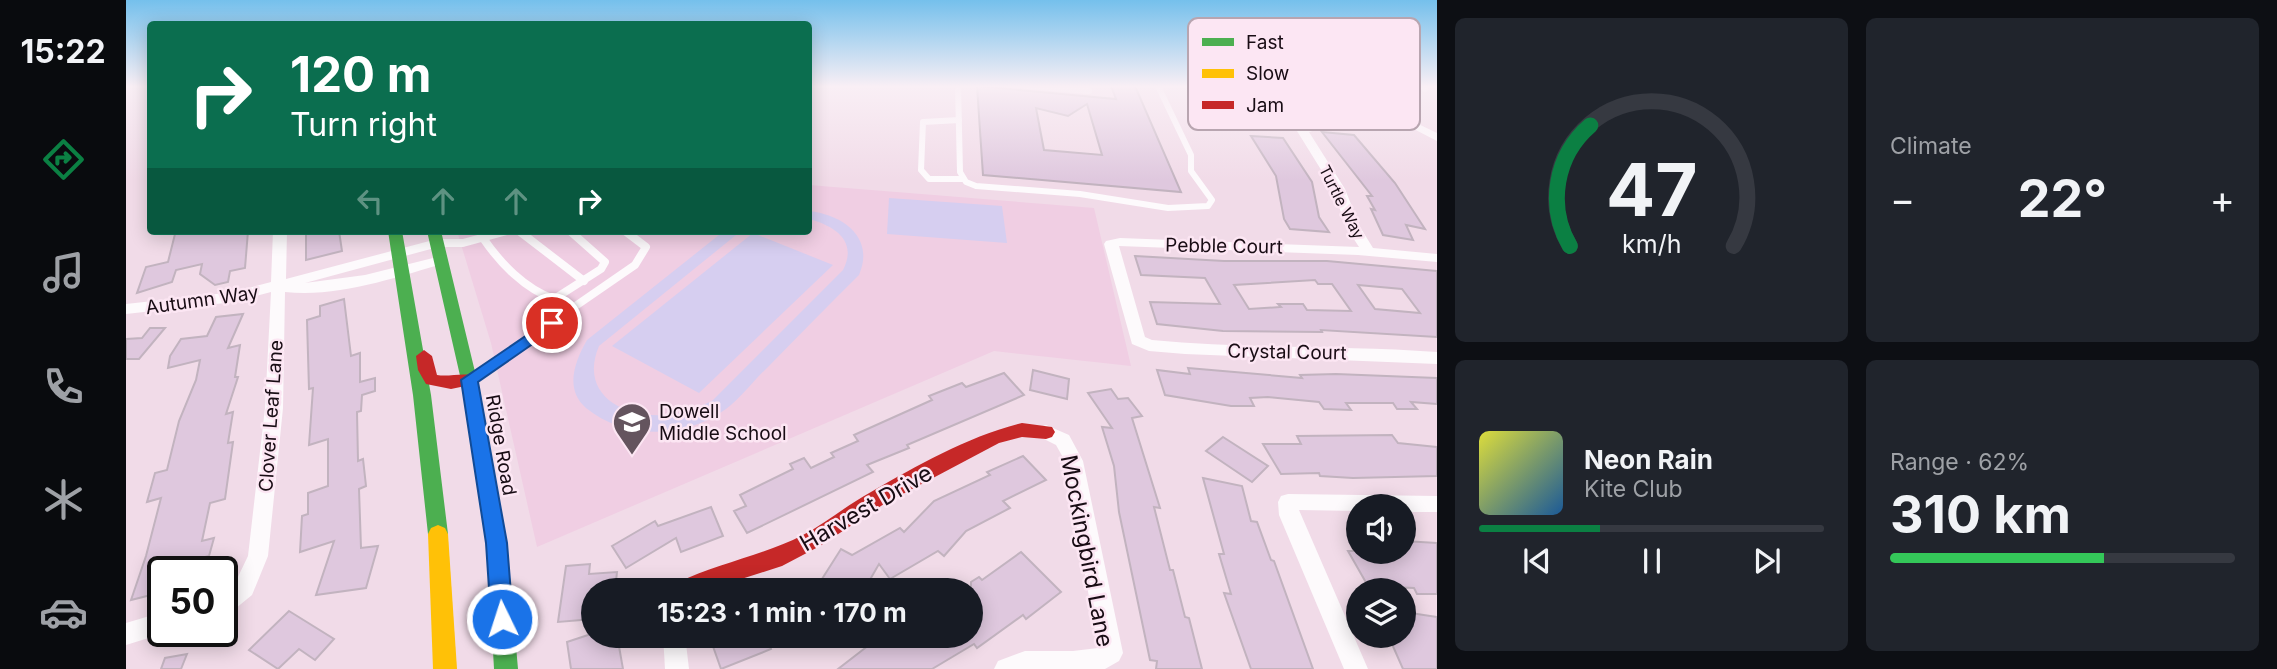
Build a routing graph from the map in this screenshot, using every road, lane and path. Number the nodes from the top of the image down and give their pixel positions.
1 (1173, 117) edge
2 (959, 120) joint
3 (1420, 128) edge
4 (1306, 130) edge
5 (1437, 138) edge
6 (962, 179) junction
7 (280, 235) edge
8 (396, 235) edge
9 (491, 235) edge
10 (524, 235) edge
11 (575, 235) edge
12 (630, 235) edge
13 (436, 237) edge
14 (483, 237) junction
15 (1367, 249) junction
16 (399, 252) junction
17 (1437, 258) edge
18 (441, 260) junction
19 (401, 271) junction
20 (584, 281) junction
21 (279, 288) junction
22 (126, 309) edge
23 (410, 325) junction
24 (1138, 340) joint
25 (1437, 358) edge
26 (469, 380) junction
27 (1046, 432) joint
28 (1437, 504) edge
29 (712, 578) edge
30 (238, 592) edge
31 (147, 628) edge
32 (126, 634) edge
33 (675, 648) edge
34 (445, 669) edge
35 (506, 669) edge
36 (677, 669) edge
37 (1006, 669) edge
38 (1356, 669) edge

1 - 6 lane
2 - 6 lane
2 - 6 lane
3 - 5 street, Turtle Way
4 - 15 street, Turtle Way
7 - 21 street, Clover Leaf Lane
8 - 16 main road
9 - 14 lane
10 - 20 lane
11 - 20 lane
12 - 26 lane
13 - 14 lane
13 - 16 street, Autumn Way
13 - 18 main road, Ridge Road
14 - 20 lane
15 - 17 street, Pebble Court
15 - 24 street, Pebble Court
16 - 19 main road
16 - 21 street, Autumn Way
18 - 19 street, Autumn Way
18 - 26 main road, Ridge Road
19 - 21 street, Autumn Way
19 - 23 main road
21 - 22 street, Autumn Way
21 - 30 street, Clover Leaf Lane
23 - 26 main road
23 - 34 main road
24 - 25 street, Crystal Court
26 - 35 main road, Ridge Road
27 - 29 main road, Harvest Drive
27 - 37 street, Mockingbird Lane
28 - 38 street
31 - 32 street
33 - 36 street

